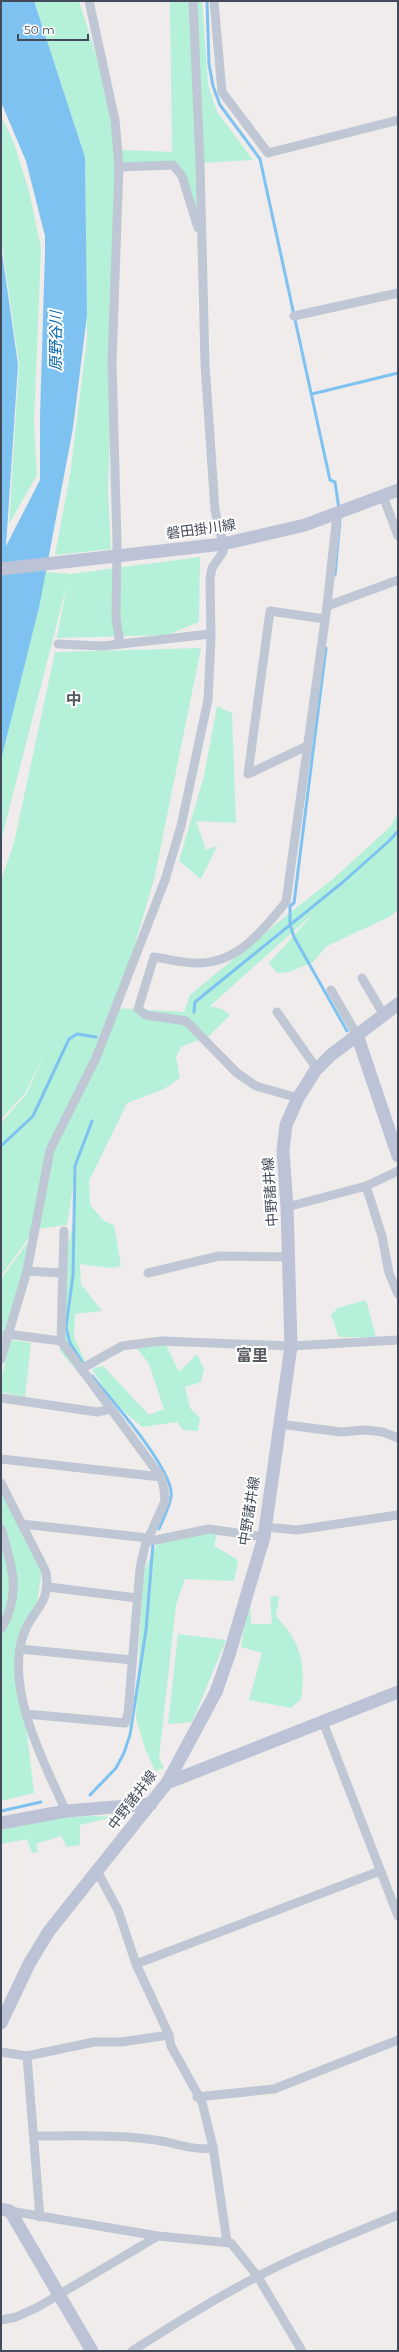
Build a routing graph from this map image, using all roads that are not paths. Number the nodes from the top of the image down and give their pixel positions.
1 (89, 1) edge
2 (192, 1) edge
3 (214, 1) edge
4 (398, 120) edge
5 (119, 167) junction
6 (200, 234) junction
7 (398, 293) edge
8 (294, 316) dead end
9 (398, 490) edge
10 (383, 496) junction
11 (337, 514) junction
12 (398, 536) edge
13 (217, 544) junction
14 (1, 569) edge
15 (398, 580) edge
16 (327, 606) junction
17 (325, 619) junction
18 (210, 634) junction
19 (58, 644) dead end
20 (120, 644) junction
21 (307, 746) junction
22 (362, 978) dead end
23 (331, 990) dead end
24 (398, 1004) edge
25 (277, 1012) dead end
26 (384, 1015) junction
27 (357, 1035) junction
28 (317, 1069) junction
29 (298, 1098) junction
30 (398, 1156) edge
31 (398, 1171) edge
32 (366, 1186) junction
33 (288, 1207) junction
34 (64, 1231) dead end
35 (289, 1257) junction
36 (27, 1271) junction
37 (62, 1273) junction
38 (148, 1273) dead end
39 (398, 1294) edge
40 (7, 1334) junction
41 (398, 1340) edge
42 (61, 1341) junction
43 (290, 1346) junction
44 (1, 1359) edge
45 (84, 1367) junction
46 (1, 1398) edge
47 (111, 1409) junction
48 (279, 1424) junction
49 (398, 1438) edge
50 (1, 1459) edge
51 (161, 1477) junction
52 (1, 1483) edge
53 (398, 1515) edge
54 (22, 1524) junction
55 (1, 1529) edge
56 (264, 1532) junction
57 (1, 1540) edge
58 (147, 1540) junction
59 (8, 1552) junction
60 (48, 1587) junction
61 (137, 1598) junction
62 (1, 1629) edge
63 (20, 1649) junction
64 (132, 1660) junction
65 (398, 1692) edge
66 (26, 1714) junction
67 (323, 1722) junction
68 (167, 1783) junction
69 (151, 1804) junction
70 (66, 1811) junction
71 (1, 1823) edge
72 (97, 1871) junction
73 (380, 1871) junction
74 (398, 1916) edge
75 (136, 1964) junction
76 (1, 2023) edge
77 (169, 2035) junction
78 (398, 2040) edge
79 (1, 2052) edge
80 (27, 2056) junction
81 (197, 2097) junction
82 (35, 2136) junction
83 (213, 2147) junction
84 (6, 2210) edge
85 (398, 2215) edge
86 (40, 2217) junction
87 (158, 2236) junction
88 (227, 2242) junction
89 (258, 2277) junction
90 (60, 2294) junction
91 (1, 2320) edge
92 (92, 2351) edge
93 (132, 2351) edge
94 (302, 2351) edge

1 - 5 street
2 - 6 street
3 - 4 street
5 - 6 street
5 - 20 street
6 - 13 street
7 - 8 street
9 - 10 main road, 磐田掛川線
10 - 11 main road, 磐田掛川線
10 - 12 street
11 - 13 main road, 磐田掛川線
11 - 16 street
13 - 14 main road, 磐田掛川線
13 - 18 street
15 - 16 street
16 - 17 street
17 - 21 street
17 - 21 street
18 - 20 street
18 - 36 street
19 - 20 street
21 - 29 street
22 - 26 street
23 - 27 street
24 - 26 main road, 中野諸井線
25 - 28 street
26 - 27 main road, 中野諸井線
27 - 28 main road, 中野諸井線
27 - 30 main road
28 - 29 main road, 中野諸井線
29 - 33 main road, 中野諸井線
31 - 32 street
32 - 33 street
32 - 39 street
33 - 35 main road, 中野諸井線
34 - 37 street
35 - 38 street
35 - 43 main road, 中野諸井線
36 - 37 street
36 - 40 street
37 - 42 street
40 - 42 street
40 - 44 street
41 - 43 street
42 - 45 street
43 - 45 street
43 - 48 main road, 中野諸井線
45 - 47 street
46 - 47 street
47 - 51 street
48 - 49 street
48 - 56 main road, 中野諸井線
50 - 51 street
51 - 58 street
52 - 54 street
53 - 56 street
54 - 58 street
54 - 60 street
55 - 59 street
56 - 58 street
56 - 68 main road, 中野諸井線
57 - 59 street
58 - 61 street
59 - 62 street
60 - 61 street
60 - 63 street
61 - 64 street
63 - 64 street
63 - 66 street
64 - 66 street
65 - 67 main road
66 - 70 street
67 - 68 main road
67 - 73 street
68 - 69 main road, 中野諸井線
69 - 70 main road
69 - 72 main road, 中野諸井線
70 - 71 main road
72 - 75 street
72 - 76 main road, 中野諸井線
73 - 74 street
73 - 75 street
75 - 77 street
77 - 80 street
77 - 81 street
78 - 81 street
79 - 80 street
80 - 82 street
81 - 83 street
82 - 83 street
82 - 86 street
83 - 88 street
84 - 86 street
84 - 90 main road
85 - 89 street
86 - 87 street
87 - 88 street
87 - 90 street
88 - 89 street
89 - 93 street
89 - 94 street
90 - 91 street
90 - 92 main road

